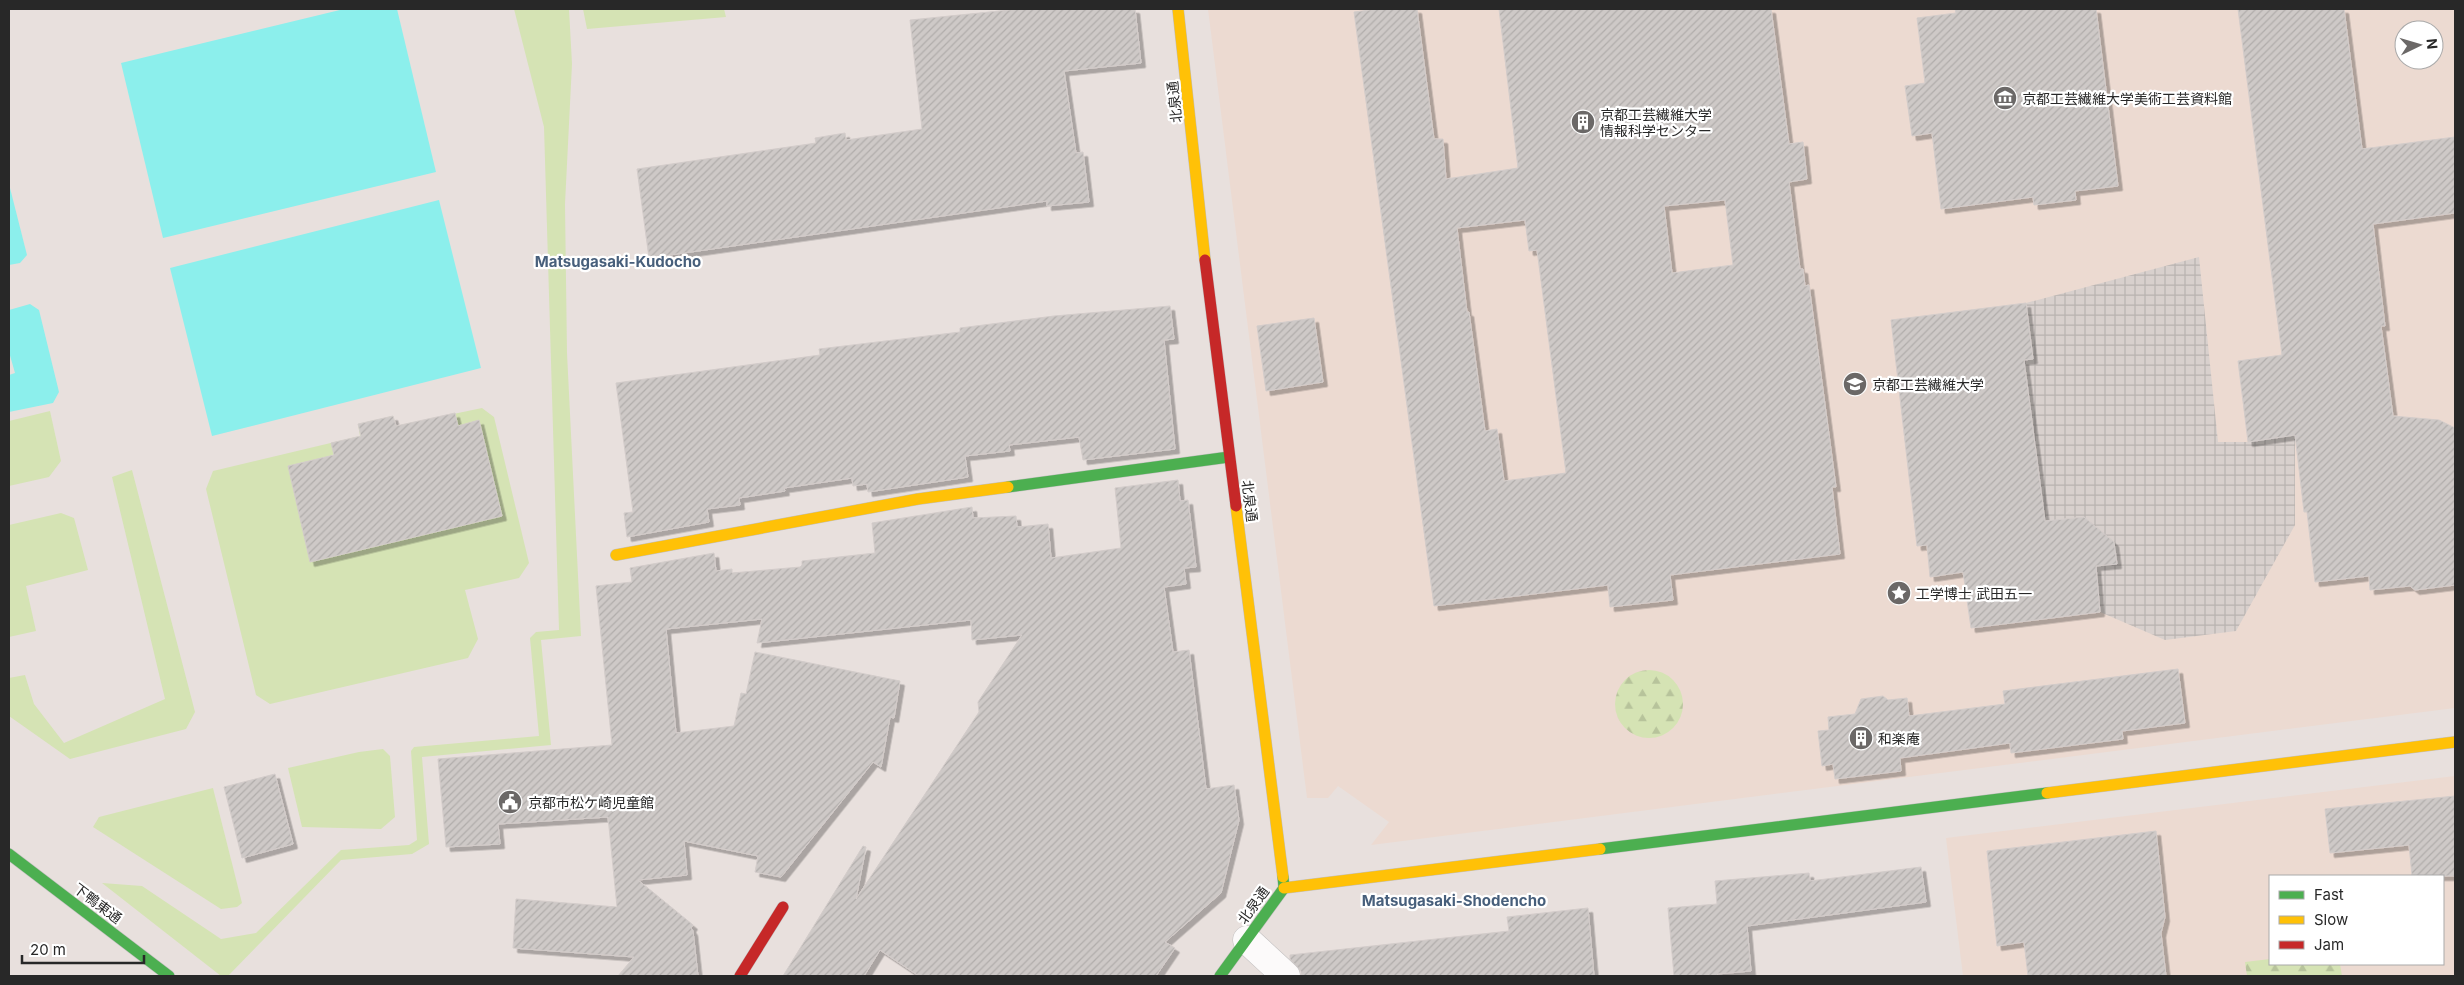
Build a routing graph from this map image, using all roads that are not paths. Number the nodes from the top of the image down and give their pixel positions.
1 (1178, 9) edge
2 (1229, 457) junction
3 (616, 555) dead end
4 (2455, 742) edge
5 (9, 854) edge
6 (1284, 888) junction
7 (783, 907) dead end
8 (1247, 940) junction
9 (169, 976) edge
10 (740, 976) edge
11 (1220, 976) edge
12 (1286, 976) edge

1 - 2 street, 北泉通
2 - 3 street
2 - 6 street, 北泉通
4 - 6 street
5 - 9 street, 下鴨東通
6 - 8 street, 北泉通
7 - 10 street
8 - 11 street, 北泉通
8 - 12 street

